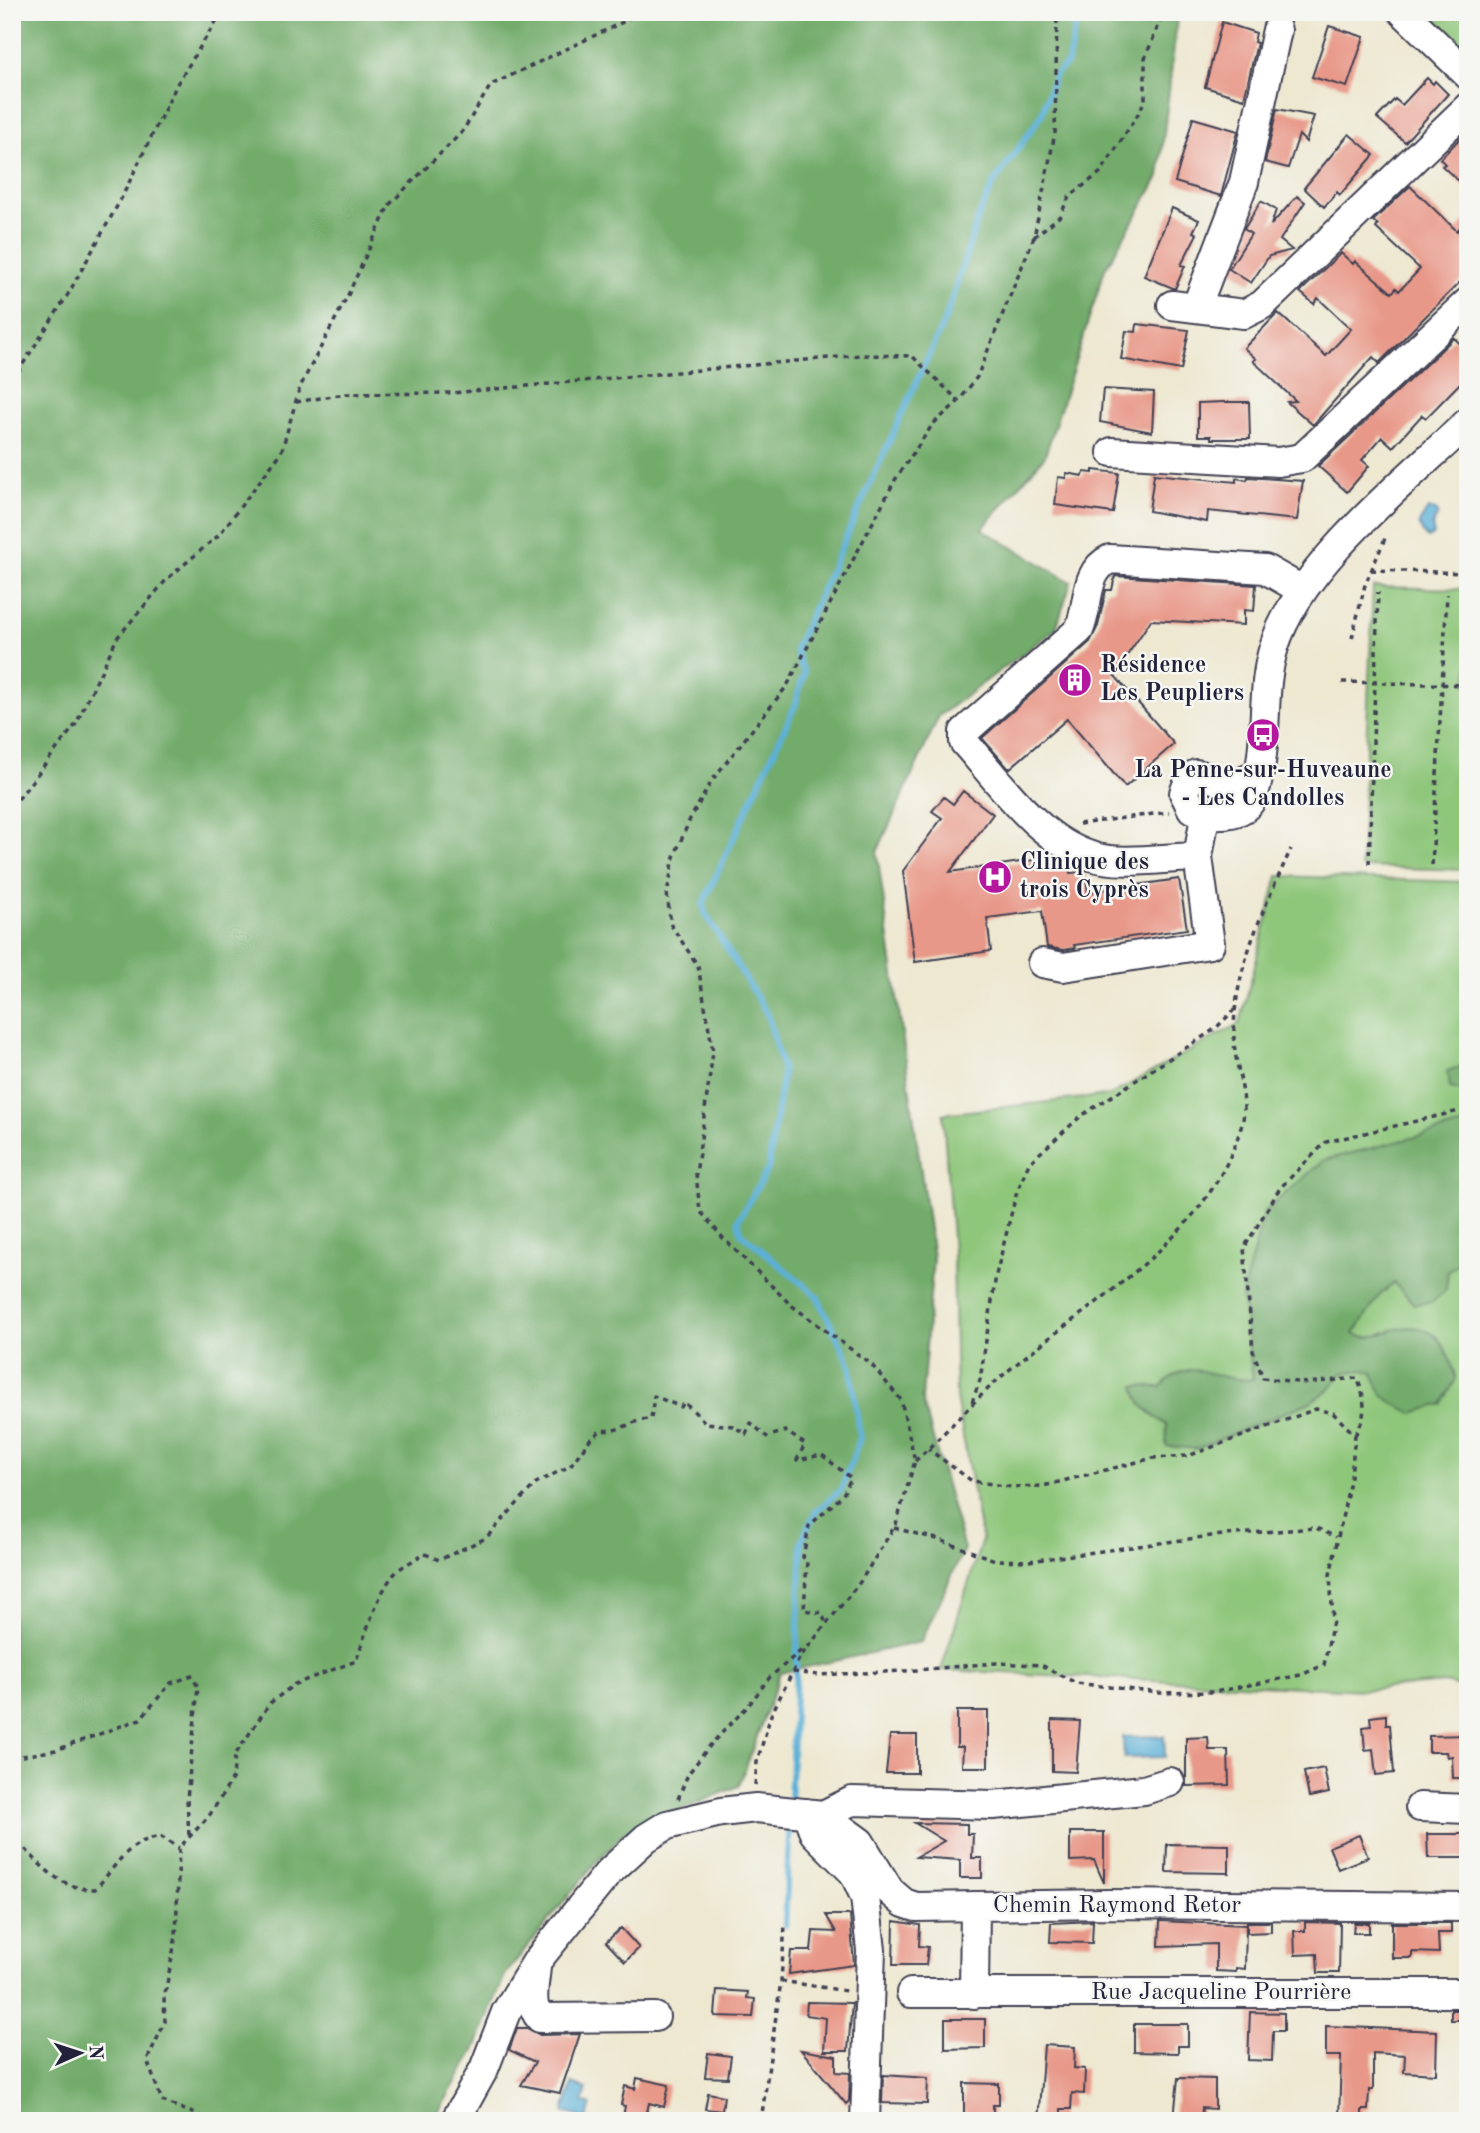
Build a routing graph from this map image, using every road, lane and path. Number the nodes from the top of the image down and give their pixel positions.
1 (222, 12) edge
2 (637, 12) edge
3 (1057, 12) edge
4 (1164, 12) edge
5 (1403, 12) edge
6 (1455, 12) edge
7 (1450, 18) dead end
8 (1277, 30) dead end
9 (1468, 75) edge
10 (1468, 107) edge
11 (1034, 237) junction
12 (1468, 302) edge
13 (12, 381) edge
14 (959, 401) junction
15 (296, 402) junction
16 (1468, 422) edge
17 (1112, 452) dead end
18 (1386, 537) dead end
19 (1371, 570) junction
20 (1468, 573) edge
21 (1302, 590) junction
22 (1378, 592) dead end
23 (1447, 594) dead end
24 (1352, 638) dead end
25 (1342, 682) dead end
26 (1375, 682) junction
27 (1442, 684) junction
28 (1468, 685) edge
29 (1259, 775) junction
30 (12, 807) edge
31 (1198, 812) junction
32 (1061, 840) junction
33 (1291, 849) dead end
34 (1198, 857) junction
35 (1369, 864) dead end
36 (1432, 865) dead end
37 (1042, 963) dead end
38 (1238, 1005) junction
39 (1468, 1109) edge
40 (972, 1402) junction
41 (1355, 1435) junction
42 (928, 1449) junction
43 (915, 1461) junction
44 (894, 1528) junction
45 (1336, 1537) junction
46 (826, 1624) junction
47 (811, 1642) junction
48 (793, 1672) junction
49 (12, 1758) edge
50 (1170, 1782) dead end
51 (1420, 1807) dead end
52 (756, 1808) junction
53 (1468, 1809) edge
54 (815, 1814) junction
55 (667, 1825) junction
56 (12, 1834) edge
57 (189, 1838) junction
58 (179, 1848) junction
59 (975, 1906) junction
60 (1468, 1907) edge
61 (785, 1925) dead end
62 (537, 1961) junction
63 (781, 1980) junction
64 (911, 1993) dead end
65 (1468, 1993) edge
66 (974, 1994) junction
67 (869, 1996) junction
68 (655, 2017) dead end
69 (213, 2121) edge
70 (455, 2121) edge
71 (761, 2121) edge
72 (865, 2121) edge

1 - 13 path
2 - 15 path
3 - 11 path
4 - 11 path
5 - 9 street
6 - 7 path
8 - 10 street
11 - 14 path
12 - 17 street
14 - 15 path
14 - 43 path
15 - 30 path
16 - 21 street
18 - 19 path
19 - 20 path
19 - 24 path
21 - 29 street
21 - 32 street
22 - 26 path
23 - 27 path
25 - 26 path
26 - 27 path
26 - 35 path
27 - 28 path
27 - 36 path
29 - 31 street
29 - 31 street
31 - 32 path
31 - 34 street
32 - 34 street
33 - 38 path
34 - 37 street
38 - 40 path
38 - 40 path
39 - 41 path
40 - 42 path
41 - 42 path
41 - 45 path
42 - 43 path
43 - 44 path
44 - 45 path
44 - 46 path
45 - 48 path
46 - 47 path
46 - 57 path
47 - 48 path
47 - 55 path
48 - 52 path
49 - 57 path
50 - 54 street
51 - 53 street
52 - 54 street
52 - 55 street
54 - 59 street, Chemin Raymond Retor
54 - 67 street
55 - 62 street
56 - 58 path
57 - 58 path
58 - 69 path
59 - 60 street, Chemin Raymond Retor
59 - 66 street
61 - 63 path
62 - 68 street
62 - 70 street
63 - 67 path
63 - 71 path
64 - 66 street, Rue Jacqueline Pourrière
65 - 66 street, Rue Jacqueline Pourrière
67 - 72 street

